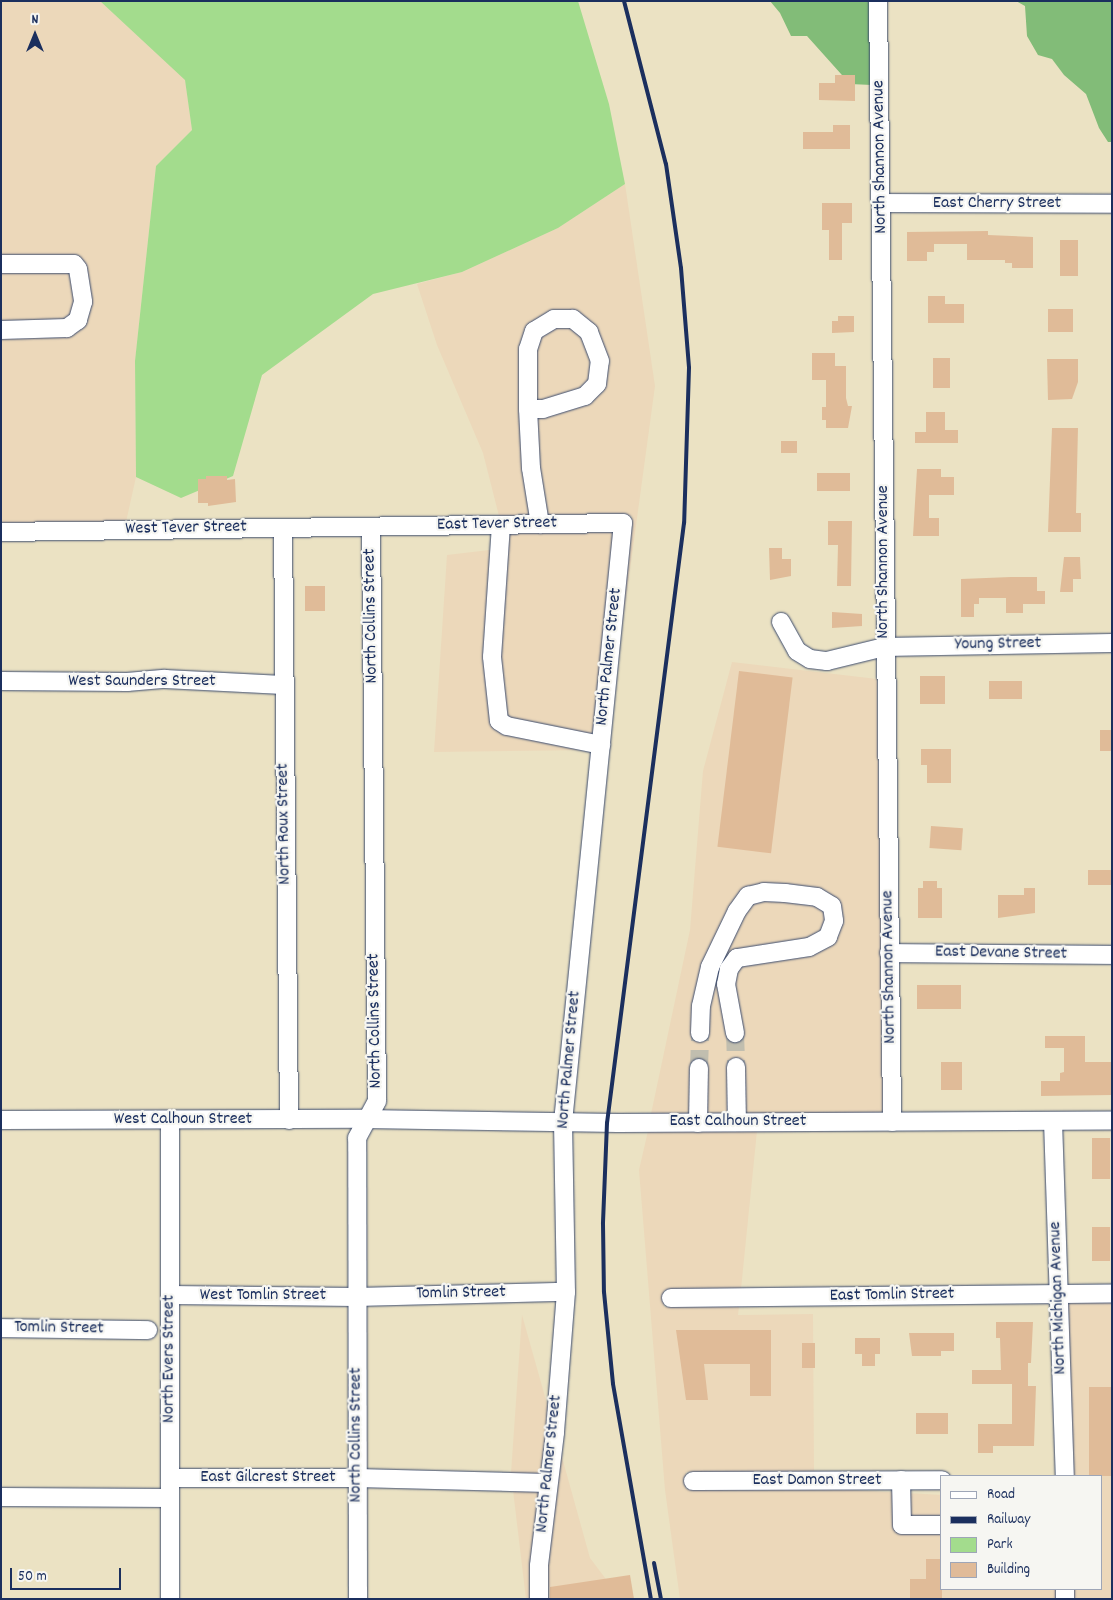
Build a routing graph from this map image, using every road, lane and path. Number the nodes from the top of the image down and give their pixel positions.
1 (878, 1) edge
2 (882, 203) junction
3 (1112, 204) edge
4 (1, 264) edge
5 (1, 330) edge
6 (528, 408) junction
7 (623, 523) joint
8 (540, 524) junction
9 (501, 525) junction
10 (371, 527) junction
11 (283, 528) junction
12 (1, 532) edge
13 (781, 622) dead end
14 (1112, 642) edge
15 (884, 647) junction
16 (1, 681) edge
17 (283, 685) junction
18 (601, 745) junction
19 (889, 952) junction
20 (1112, 955) edge
21 (700, 1033) tunnel mouth
22 (735, 1033) tunnel mouth
23 (736, 1067) tunnel mouth
24 (699, 1068) tunnel mouth
25 (365, 1119) junction
26 (1, 1120) edge
27 (170, 1120) junction
28 (289, 1120) junction
29 (1112, 1120) edge
30 (1053, 1121) junction
31 (563, 1122) junction
32 (698, 1122) junction
33 (737, 1122) junction
34 (892, 1122) junction
35 (566, 1292) junction
36 (1112, 1293) edge
37 (1058, 1294) junction
38 (170, 1295) junction
39 (356, 1296) junction
40 (671, 1298) dead end
41 (1, 1328) edge
42 (148, 1330) dead end
43 (1065, 1475) edge
44 (170, 1478) junction
45 (357, 1478) junction
46 (901, 1480) junction
47 (940, 1480) edge
48 (693, 1481) dead end
49 (547, 1483) junction
50 (1, 1497) edge
51 (170, 1498) junction
52 (940, 1525) edge
53 (170, 1599) edge
54 (358, 1599) edge
55 (539, 1599) edge

1 - 2 street, North Shannon Avenue
2 - 3 street, East Cherry Street
2 - 15 street, North Shannon Avenue
4 - 5 street
6 - 6 street
6 - 8 street
7 - 8 street, East Tever Street
7 - 18 street, North Palmer Street
8 - 9 street, East Tever Street
9 - 10 street, East Tever Street
9 - 18 street
10 - 11 street, West Tever Street
10 - 25 street, North Collins Street
11 - 12 street, West Tever Street
11 - 17 street, North Roux Street
13 - 15 street, Young Street
14 - 15 street, Young Street
15 - 19 street, North Shannon Avenue
16 - 17 street, West Saunders Street
17 - 28 street, North Roux Street
18 - 31 street, North Palmer Street
19 - 20 street, East Devane Street
19 - 34 street, North Shannon Avenue
21 - 22 street
23 - 33 street
24 - 32 street
25 - 28 street, West Calhoun Street
25 - 31 street, East Calhoun Street
25 - 39 street, North Collins Street
26 - 27 street, West Calhoun Street
27 - 28 street, West Calhoun Street
27 - 38 street, North Evers Street
29 - 30 street, East Calhoun Street
30 - 34 street, East Calhoun Street
30 - 37 street, North Michigan Avenue
31 - 32 street, East Calhoun Street
31 - 35 street, North Palmer Street
32 - 33 street, East Calhoun Street
33 - 34 street, East Calhoun Street
35 - 39 street, Tomlin Street
35 - 49 street, North Palmer Street
36 - 37 street, East Tomlin Street
37 - 40 street, East Tomlin Street
37 - 43 street, North Michigan Avenue
38 - 39 street, West Tomlin Street
38 - 44 street, North Evers Street
39 - 45 street, North Collins Street
41 - 42 street, Tomlin Street
44 - 45 street, East Gilcrest Street
44 - 51 street, North Evers Street
45 - 49 street, East Gilcrest Street
45 - 54 street, North Collins Street
46 - 47 street, East Damon Street
46 - 48 street, East Damon Street
46 - 52 street
49 - 55 street, North Palmer Street
50 - 51 street
51 - 53 street, North Evers Street

